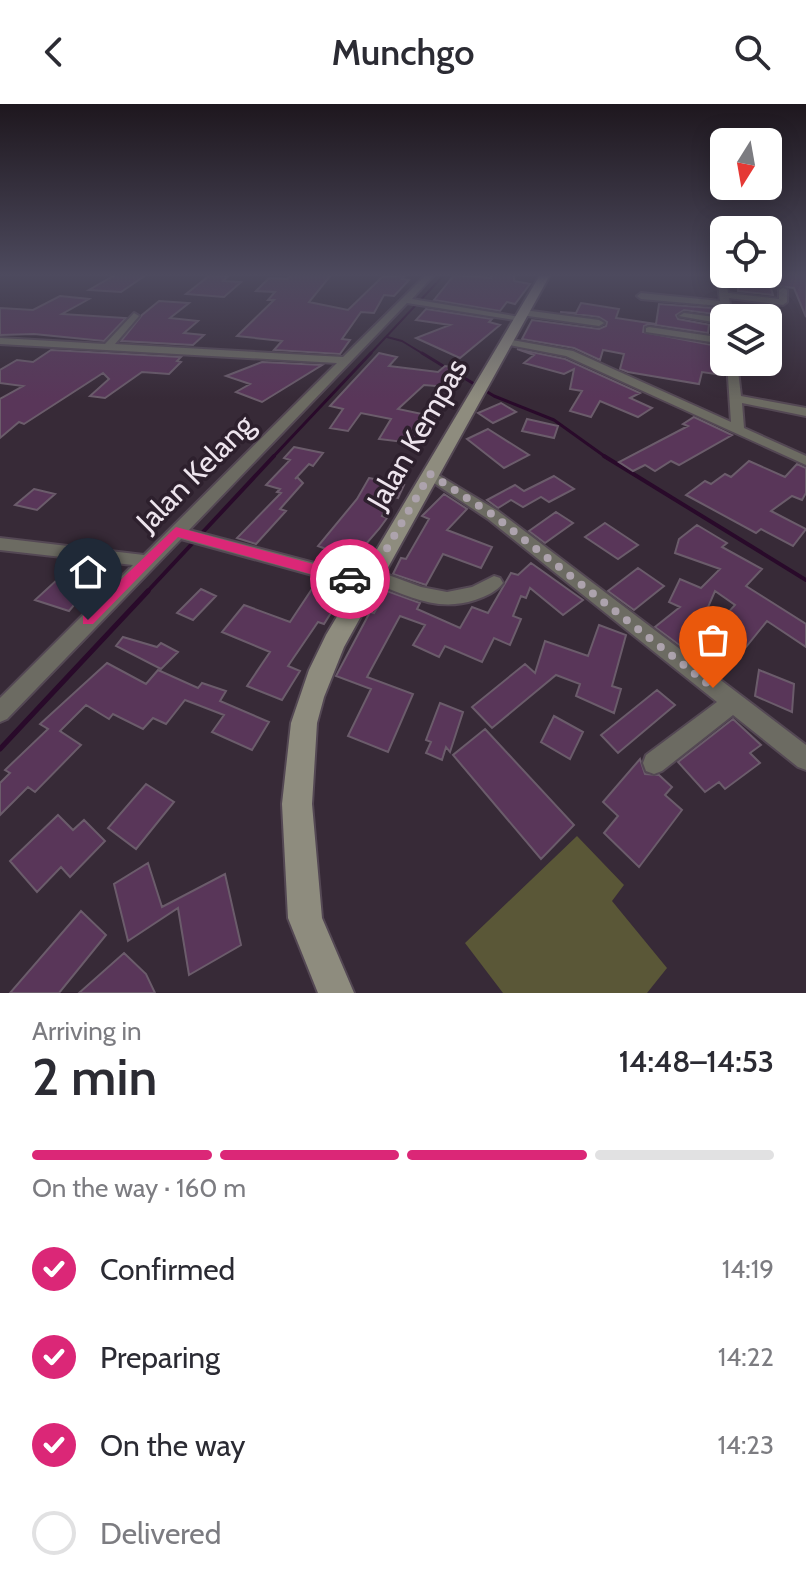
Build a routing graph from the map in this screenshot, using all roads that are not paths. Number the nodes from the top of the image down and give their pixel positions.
1 (134, 316) dead end
2 (398, 316) edge
3 (521, 316) edge
4 (536, 316) edge
5 (689, 316) edge
6 (710, 319) edge
7 (599, 323) dead end
8 (649, 330) dead end
9 (710, 339) edge
10 (0, 341) edge
11 (507, 342) junction
12 (108, 347) junction
13 (348, 360) junction
14 (733, 376) edge
15 (735, 398) junction
16 (806, 412) edge
17 (738, 428) junction
18 (806, 461) edge
19 (430, 474) junction
20 (180, 533) junction
21 (0, 544) edge
22 (147, 561) junction
23 (369, 579) junction
24 (494, 583) dead end
25 (733, 703) junction
26 (0, 712) edge
27 (806, 759) edge
28 (654, 763) dead end
29 (336, 993) edge

1 - 12 street
2 - 13 street, Jalan Kelang
3 - 11 street, Jalan Kempas
4 - 7 street
5 - 6 street
8 - 9 street
10 - 12 street
11 - 17 street
11 - 19 street, Jalan Kempas
12 - 13 street
13 - 20 street, Jalan Kelang
14 - 15 street
15 - 16 street
15 - 17 street
17 - 18 street
19 - 23 street, Jalan Kempas
19 - 25 street
20 - 22 street, Jalan Kelang
20 - 23 street
21 - 22 street
22 - 26 street, Jalan Kelang
23 - 24 street
23 - 29 street, Jalan Kempas
25 - 27 street
25 - 28 street

